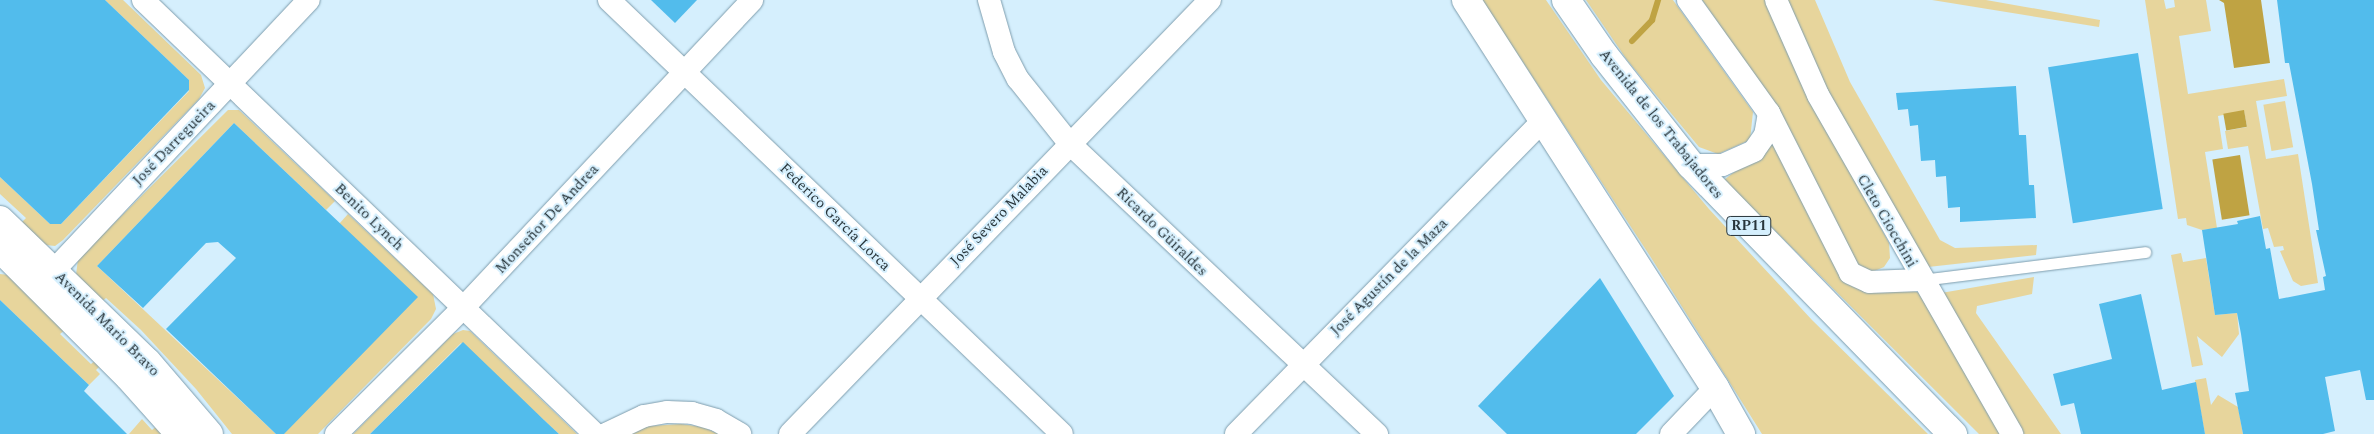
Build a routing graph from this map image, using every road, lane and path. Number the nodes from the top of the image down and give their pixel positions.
1 (143, 0) edge
2 (309, 0) edge
3 (609, 0) edge
4 (752, 0) edge
5 (989, 0) edge
6 (1210, 0) edge
7 (1466, 0) edge
8 (1566, 0) edge
9 (1688, 0) edge
10 (1776, 0) edge
11 (684, 72) junction
12 (230, 84) junction
13 (1768, 113) junction
14 (1543, 120) junction
15 (1069, 143) junction
16 (1691, 165) junction
17 (5, 243) edge
18 (2145, 252) dead end
19 (46, 278) junction
20 (1921, 280) junction
21 (920, 298) junction
22 (464, 307) junction
23 (1301, 366) junction
24 (1715, 388) junction
25 (180, 434) edge
26 (209, 434) edge
27 (336, 434) edge
28 (595, 434) edge
29 (606, 434) edge
30 (740, 434) edge
31 (790, 434) edge
32 (1062, 434) edge
33 (1236, 434) edge
34 (1377, 434) edge
35 (1671, 434) edge
36 (1741, 434) edge
37 (1953, 434) edge
38 (2012, 434) edge

1 - 12 street, Benito Lynch
2 - 12 street, José Darregueira
3 - 11 street, Federico García Lorca
4 - 11 street, Monseñor De Andrea
5 - 15 street, Ricardo Güiraldes
6 - 15 street, José Severo Malabia
7 - 14 main road
8 - 16 main road, Avenida de los Trabajadores / RP11
9 - 13 street
10 - 20 street, Cleto Ciocchini
11 - 21 street, Federico García Lorca
11 - 22 street, Monseñor De Andrea
12 - 19 street, José Darregueira
12 - 22 street, Benito Lynch
13 - 16 street
13 - 20 street
14 - 23 street, José Agustín de la Maza
14 - 24 main road
15 - 21 street, José Severo Malabia
15 - 23 street, Ricardo Güiraldes
16 - 37 main road, Avenida de los Trabajadores / RP11
17 - 19 main road, Avenida Mario Bravo
18 - 20 lane
19 - 25 main road, Avenida Mario Bravo
19 - 26 main road, Avenida Mario Bravo
20 - 38 street, Cleto Ciocchini
21 - 31 street, José Severo Malabia
21 - 32 street, Federico García Lorca
22 - 27 street, Monseñor De Andrea
22 - 28 street, Benito Lynch
23 - 33 street, José Agustín de la Maza
23 - 34 street, Ricardo Güiraldes
24 - 35 street
24 - 36 main road
29 - 30 street

